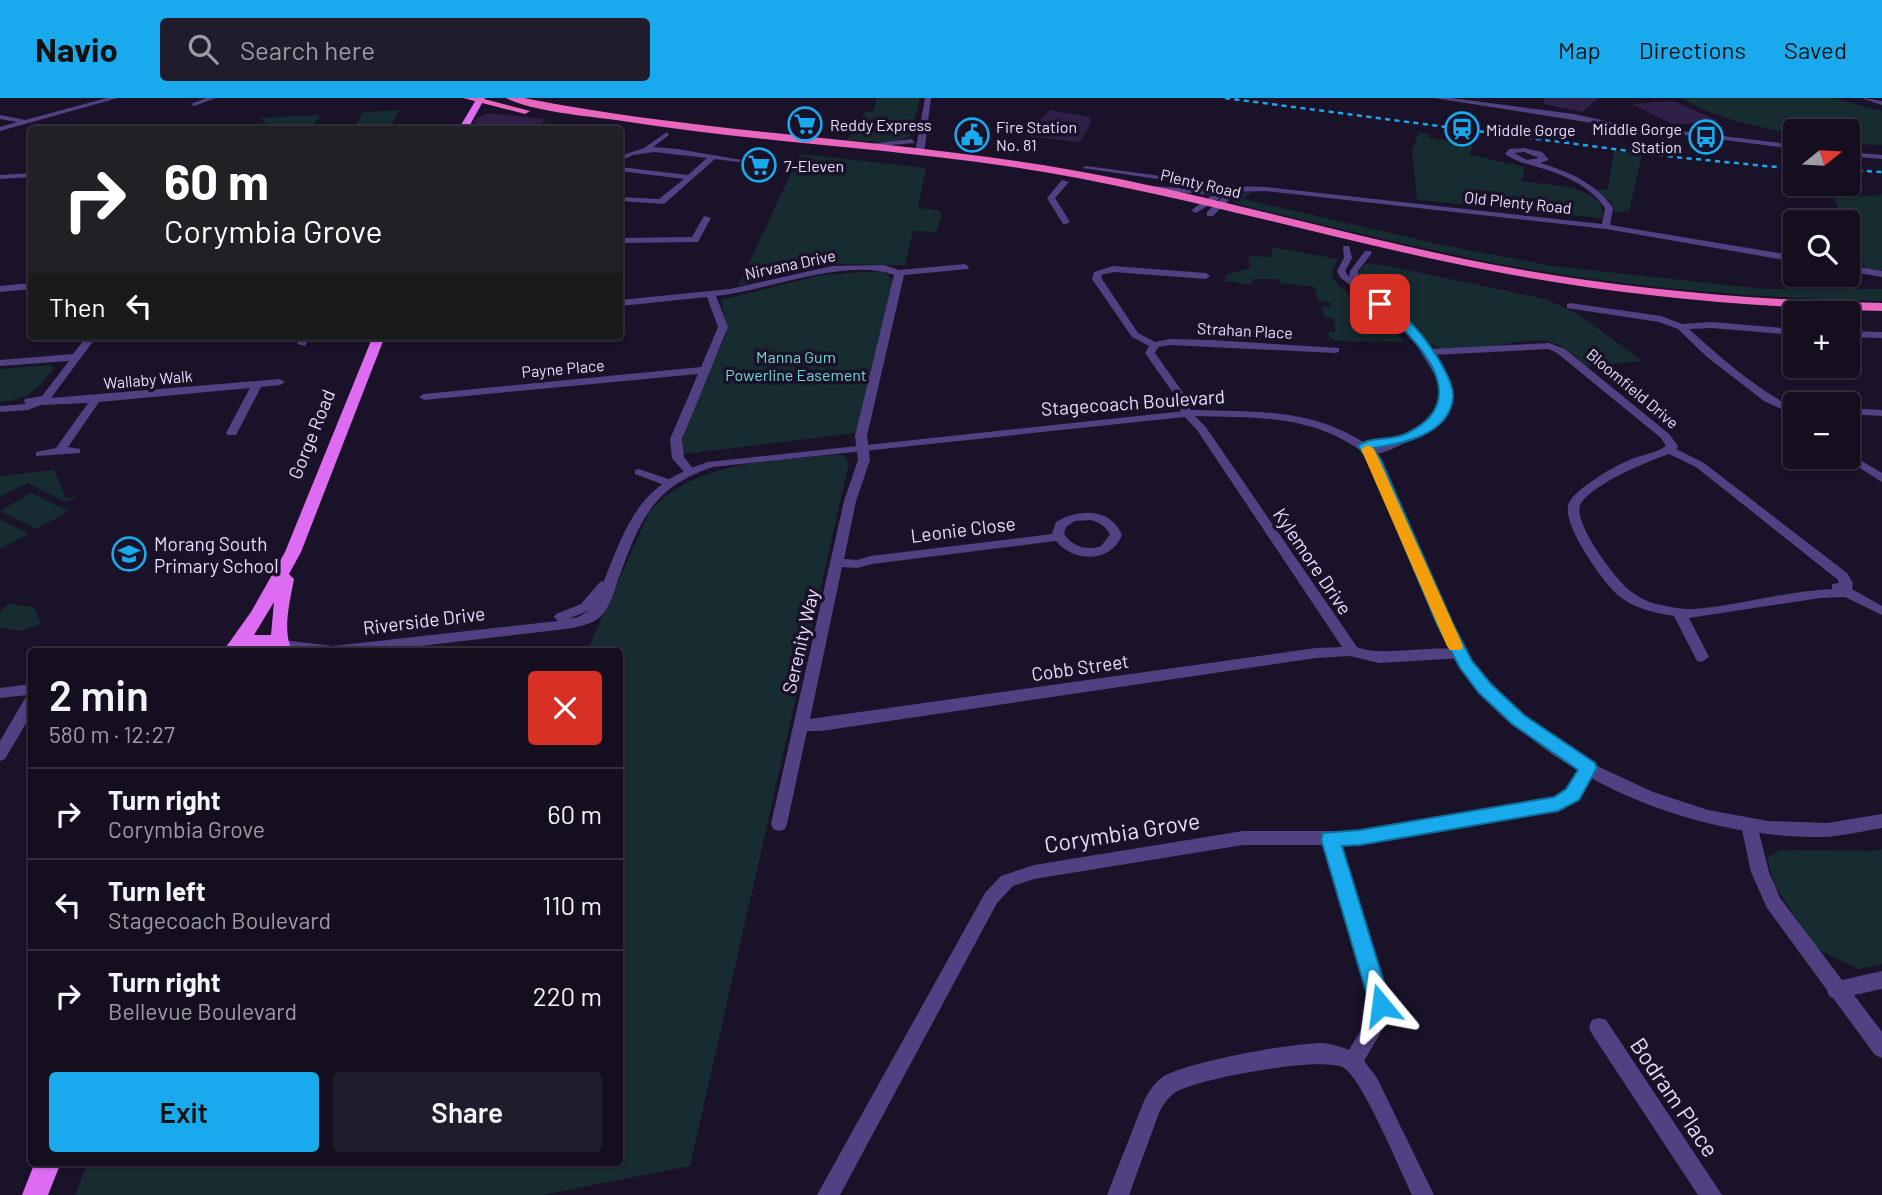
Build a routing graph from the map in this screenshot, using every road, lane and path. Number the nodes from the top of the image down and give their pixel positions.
1 (115, 98) edge
2 (213, 98) edge
3 (510, 98) edge
4 (928, 98) edge
5 (1437, 98) edge
6 (1866, 98) edge
7 (474, 99) edge
8 (1882, 103) edge
9 (194, 104) dead end
10 (1494, 106) junction
11 (0, 117) edge
12 (1578, 117) junction
13 (26, 122) junction
14 (923, 123) junction
15 (463, 126) edge
16 (604, 126) edge
17 (623, 128) edge
18 (0, 130) edge
19 (667, 134) junction
20 (1783, 145) edge
21 (647, 148) junction
22 (912, 153) junction
23 (1860, 155) edge
24 (1543, 156) junction
25 (623, 157) edge
26 (1882, 157) edge
27 (713, 158) junction
28 (738, 160) dead end
29 (1527, 162) junction
30 (1086, 168) dead end
31 (623, 169) edge
32 (28, 175) edge
33 (1569, 176) junction
34 (0, 177) edge
35 (690, 177) junction
36 (1065, 182) junction
37 (1233, 189) junction
38 (623, 199) edge
39 (1213, 203) junction
40 (708, 218) dead end
41 (1066, 222) dead end
42 (1606, 227) junction
43 (1340, 234) junction
44 (623, 242) edge
45 (1346, 248) junction
46 (1368, 253) junction
47 (1783, 257) edge
48 (965, 267) dead end
49 (1860, 270) edge
50 (898, 273) junction
51 (1882, 274) edge
52 (1206, 276) dead end
53 (1353, 285) junction
54 (28, 286) edge
55 (0, 289) edge
56 (711, 295) junction
57 (623, 303) edge
58 (1570, 306) dead end
59 (1882, 307) edge
60 (1783, 316) edge
61 (1860, 319) edge
62 (1882, 320) edge
63 (1681, 327) junction
64 (1783, 331) edge
65 (1860, 334) edge
66 (1882, 335) edge
67 (89, 340) edge
68 (377, 340) edge
69 (1154, 345) junction
70 (1335, 350) dead end
71 (1427, 352) junction
72 (75, 357) junction
73 (0, 363) edge
74 (704, 370) junction
75 (280, 382) dead end
76 (257, 384) junction
77 (52, 387) junction
78 (424, 397) dead end
79 (96, 399) junction
80 (42, 400) junction
81 (29, 401) junction
82 (1783, 406) edge
83 (0, 409) edge
84 (1860, 412) edge
85 (1882, 413) edge
86 (1191, 414) junction
87 (232, 433) dead end
88 (862, 447) junction
89 (1368, 449) junction
90 (60, 450) junction
91 (76, 450) dead end
92 (1670, 450) junction
93 (40, 454) dead end
94 (1860, 464) edge
95 (692, 469) junction
96 (639, 472) dead end
97 (1882, 478) edge
98 (667, 482) junction
99 (1059, 537) dead end
100 (293, 552) junction
101 (838, 559) junction
102 (1843, 589) junction
103 (1881, 612) edge
104 (1680, 614) junction
105 (281, 646) edge
106 (232, 648) edge
107 (234, 648) edge
108 (302, 648) edge
109 (357, 648) edge
110 (1348, 648) junction
111 (1457, 649) junction
112 (1702, 657) dead end
113 (28, 690) edge
114 (0, 693) edge
115 (28, 706) edge
116 (802, 720) junction
117 (0, 755) edge
118 (1588, 768) junction
119 (1882, 821) edge
120 (779, 824) dead end
121 (1749, 825) junction
122 (1330, 839) junction
123 (1882, 980) edge
124 (1836, 990) junction
125 (1599, 1027) dead end
126 (1882, 1048) edge
127 (1353, 1062) junction
128 (46, 1166) edge
129 (35, 1195) edge
130 (828, 1195) edge
131 (1118, 1195) edge
132 (1423, 1195) edge
133 (1711, 1195) edge

1 - 13 street
2 - 9 street
3 - 22 highway, Plenty Road
4 - 14 street
5 - 10 street
6 - 8 street
7 - 15 main road
7 - 16 highway, Plenty Road
10 - 12 street
10 - 12 street
11 - 13 street
12 - 20 street
13 - 18 street
14 - 22 street
14 - 22 street
17 - 19 highway, Plenty Road
19 - 21 street
19 - 22 highway, Plenty Road
21 - 25 street
21 - 27 street
22 - 36 highway, Plenty Road
22 - 39 highway, Plenty Road
23 - 26 street
24 - 29 street
24 - 29 street
24 - 33 street
27 - 28 street
27 - 35 street
29 - 33 street
30 - 37 street, Old Plenty Road
31 - 35 street
32 - 34 street
33 - 42 street
35 - 38 street
36 - 39 highway, Plenty Road
36 - 41 street
37 - 39 street
37 - 42 street, Old Plenty Road
39 - 43 highway, Plenty Road
39 - 45 highway, Plenty Road
40 - 44 street
42 - 47 street, Old Plenty Road
43 - 46 highway
43 - 59 highway, Plenty Road
45 - 46 highway, Plenty Road
45 - 53 street
46 - 53 street
46 - 60 highway, Plenty Road
48 - 50 street, Nirvana Drive
49 - 51 street
50 - 56 street, Nirvana Drive
50 - 88 street, Serenity Way
52 - 69 street
53 - 71 street
54 - 55 street
56 - 57 street, Nirvana Drive
56 - 74 street
58 - 63 street
61 - 62 highway
63 - 64 street
63 - 82 street
65 - 66 street
67 - 72 street
68 - 100 main road, Gorge Road
69 - 70 street, Strahan Place
69 - 86 street
71 - 89 street
71 - 92 street, Bloomfield Drive
72 - 73 street
72 - 77 street
74 - 78 street, Payne Place
74 - 95 street
75 - 76 street, Wallaby Walk
76 - 79 street, Wallaby Walk
76 - 87 street
77 - 80 street
77 - 81 street
79 - 80 street, Wallaby Walk
79 - 90 street
80 - 81 street
80 - 83 street
81 - 83 street
84 - 85 street
86 - 88 street, Stagecoach Boulevard
86 - 89 street, Stagecoach Boulevard
86 - 110 street, Kylemore Drive
88 - 95 street, Stagecoach Boulevard
88 - 101 street, Serenity Way
89 - 111 street
90 - 91 street
90 - 93 street
92 - 102 street, Bloomfield Drive
92 - 104 street
94 - 97 street
95 - 98 street, Stagecoach Boulevard
96 - 98 street
98 - 109 street, Riverside Drive
99 - 101 street, Leonie Close
100 - 105 main road, Gorge Road
100 - 106 main road, Gorge Road
101 - 116 street, Serenity Way
102 - 103 street, Bloomfield Drive
102 - 104 street
104 - 112 street
105 - 107 main road
105 - 108 street, Riverside Drive
110 - 111 street
110 - 116 street, Cobb Street
111 - 118 street
113 - 114 street
115 - 117 street
116 - 120 street, Serenity Way
118 - 121 street
118 - 122 street, Corymbia Grove
119 - 121 street
121 - 124 street
122 - 127 street
122 - 130 street, Corymbia Grove
123 - 124 street
124 - 126 street
125 - 133 street, Bodram Place
127 - 131 street
127 - 132 street
128 - 129 main road

